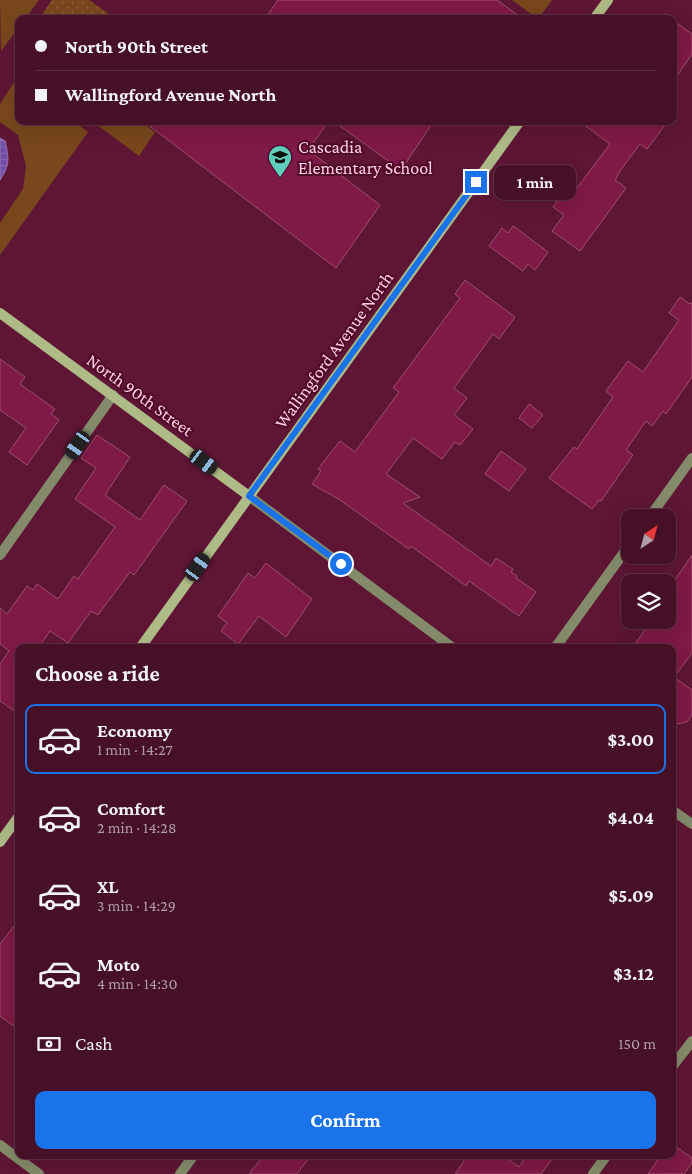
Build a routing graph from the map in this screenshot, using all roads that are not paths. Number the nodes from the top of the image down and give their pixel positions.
1 (608, 0) edge
2 (597, 15) edge
3 (517, 125) edge
4 (0, 313) edge
5 (113, 395) junction
6 (692, 458) edge
7 (249, 496) junction
8 (655, 509) edge
9 (0, 555) edge
10 (621, 556) edge
11 (143, 644) edge
12 (448, 644) edge
13 (558, 644) edge
14 (676, 813) edge
15 (15, 821) edge
16 (692, 824) edge
17 (0, 842) edge
18 (692, 1041) edge
19 (676, 1062) edge
20 (0, 1145) edge
21 (15, 1156) edge
22 (19, 1159) edge
23 (191, 1159) edge
24 (604, 1159) edge
25 (39, 1174) edge
26 (180, 1174) edge
27 (593, 1174) edge

1 - 2 street
3 - 7 street, Wallingford Avenue North
4 - 5 street, North 90th Street
5 - 7 street, North 90th Street
5 - 9 street
6 - 8 street
7 - 11 street, Wallingford Avenue North
7 - 12 street, North 90th Street
10 - 13 street
14 - 16 street
15 - 17 street
18 - 19 street
20 - 21 street
22 - 25 street
23 - 26 street
24 - 27 street

